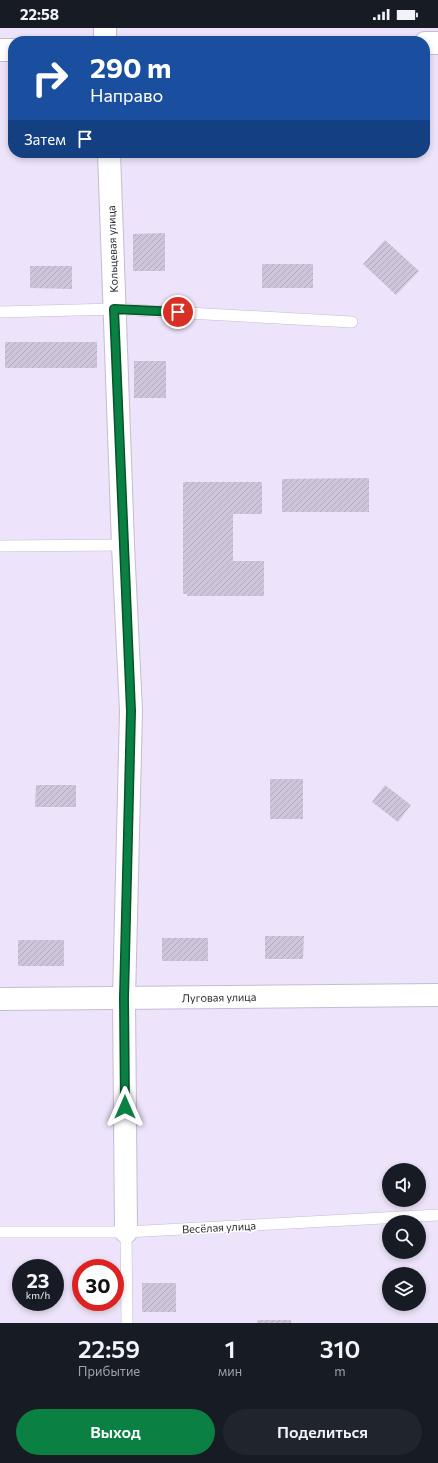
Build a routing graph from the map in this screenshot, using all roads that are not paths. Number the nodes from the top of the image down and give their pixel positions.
1 (109, 158) edge
2 (114, 309) junction
3 (0, 312) edge
4 (352, 322) dead end
5 (123, 545) junction
6 (0, 546) edge
7 (438, 995) edge
8 (124, 998) junction
9 (0, 999) edge
10 (438, 1215) edge
11 (0, 1232) edge
12 (126, 1232) junction
13 (127, 1323) edge

1 - 2 street, Кольцевая улица
2 - 3 lane
2 - 4 lane
2 - 5 street, Кольцевая улица
5 - 6 lane
5 - 8 street, Кольцевая улица
7 - 8 street, Луговая улица
8 - 9 street, Луговая улица
8 - 12 street, Кольцевая улица
10 - 12 lane, Весёлая улица
11 - 12 lane, Весёлая улица
12 - 13 lane

